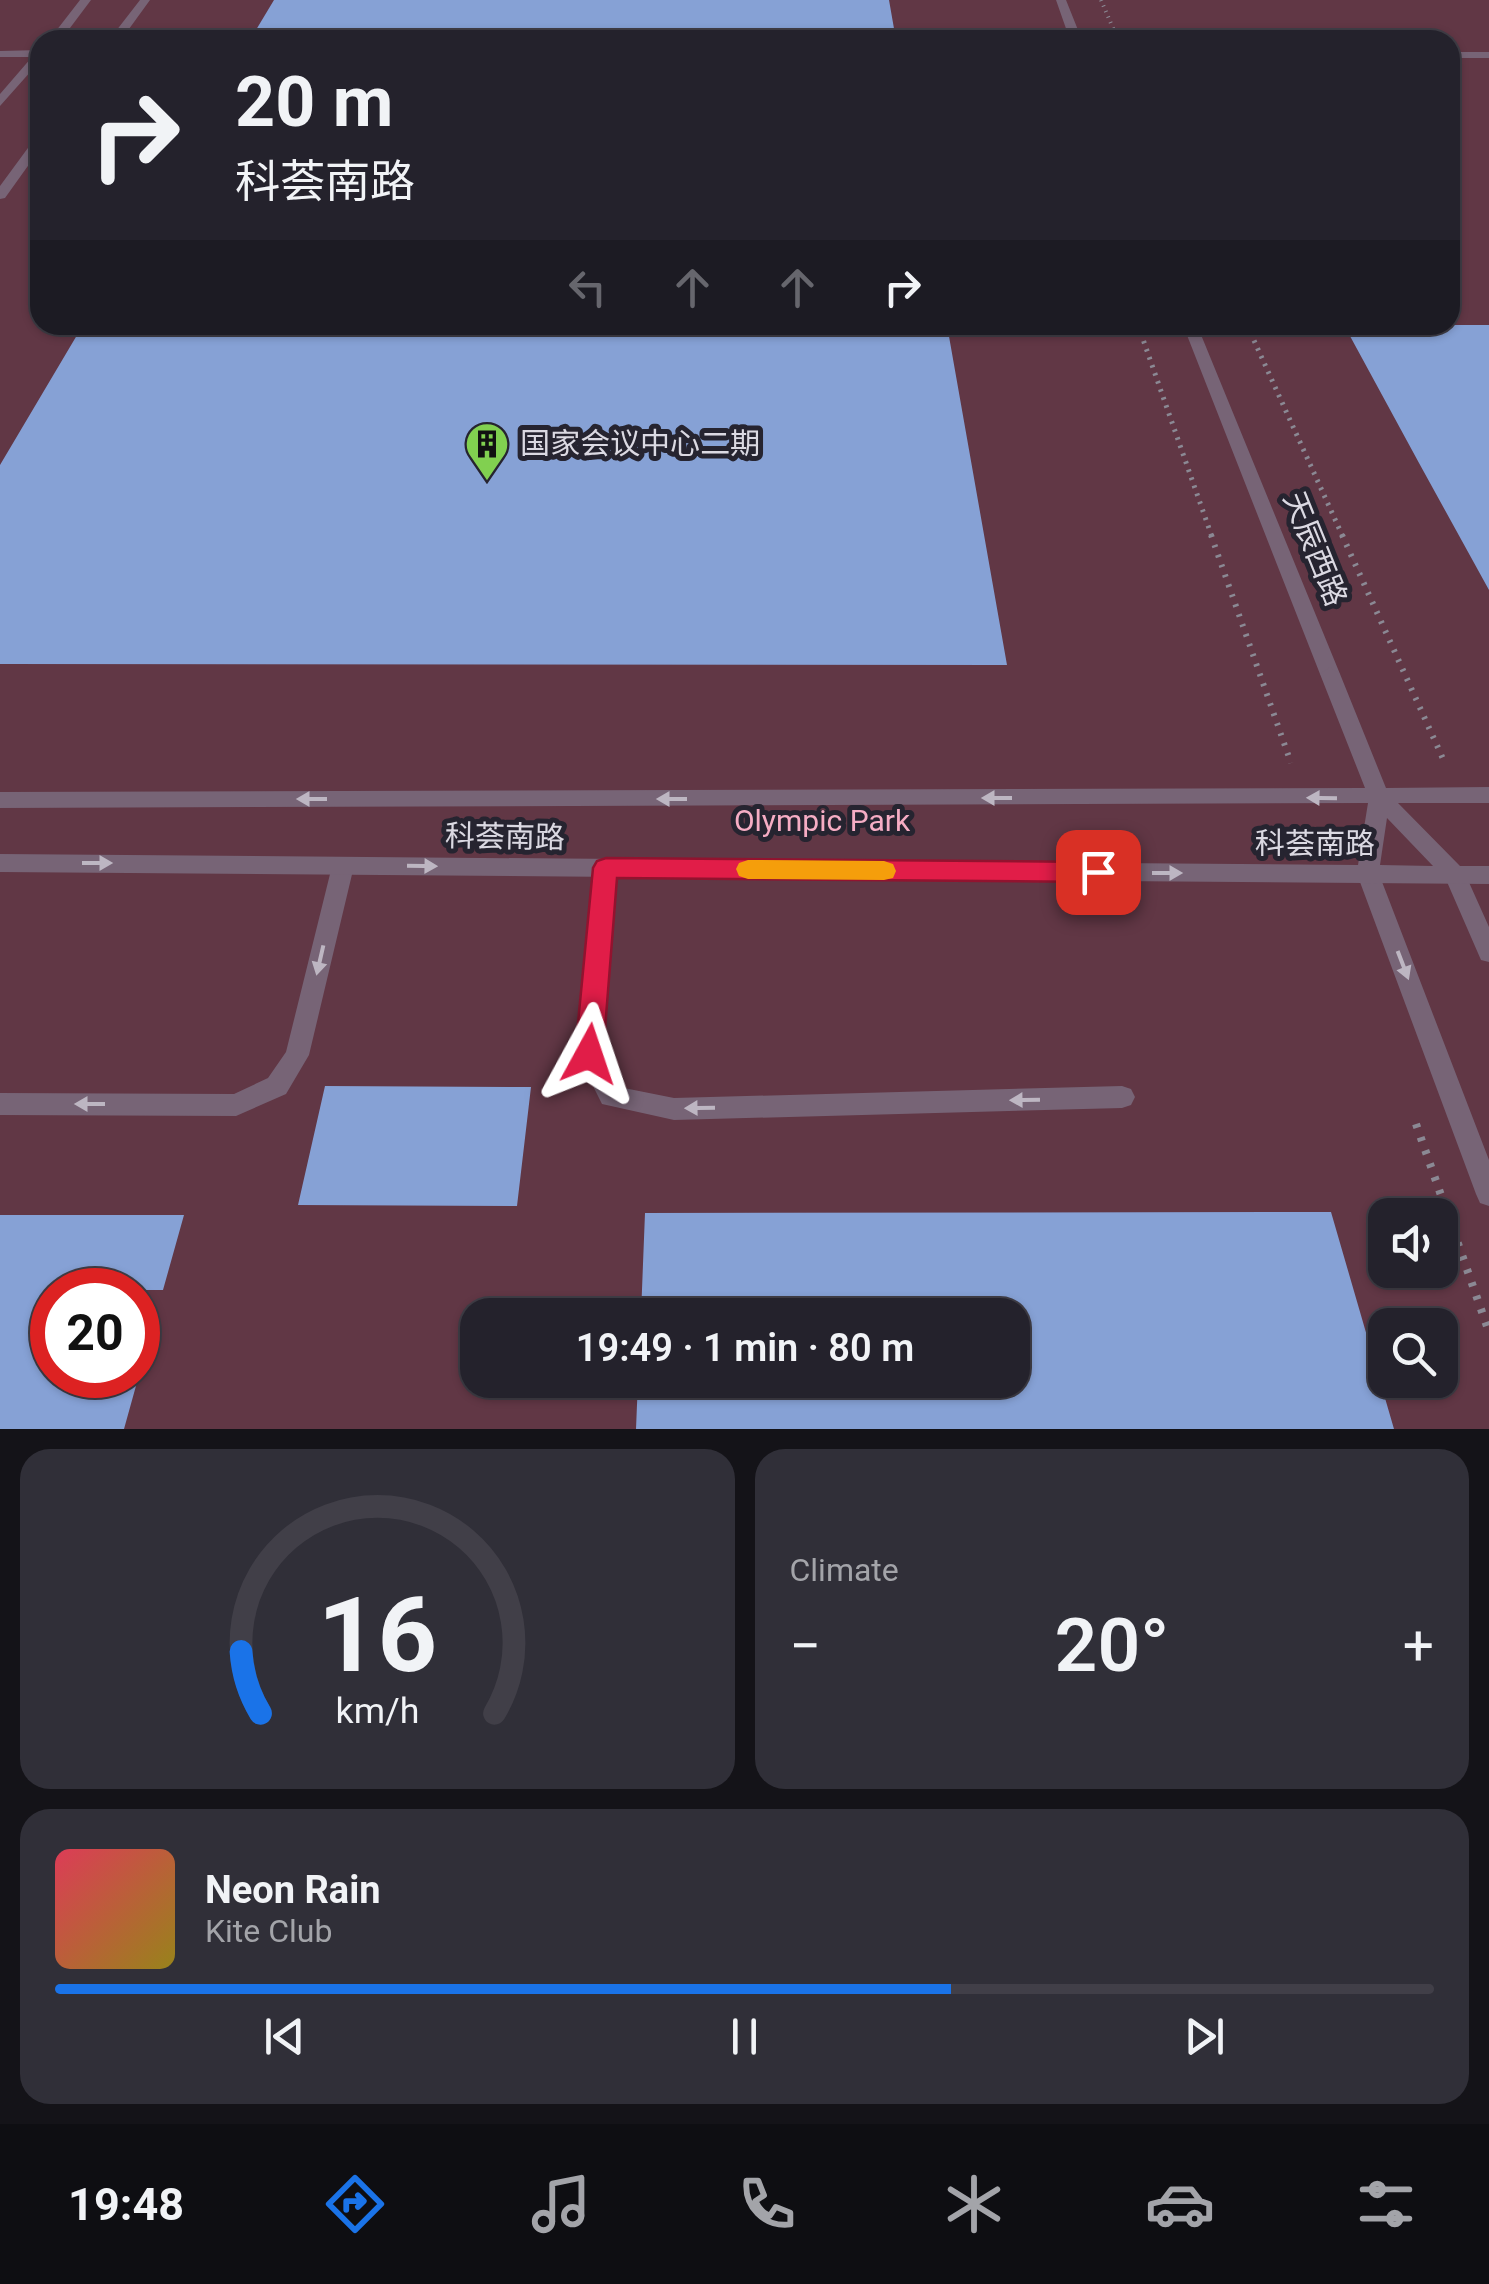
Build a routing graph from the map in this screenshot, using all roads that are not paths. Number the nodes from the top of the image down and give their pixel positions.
1 (86, 0) edge
2 (145, 0) edge
3 (1061, 0) edge
4 (62, 30) edge
5 (122, 30) edge
6 (1072, 30) edge
7 (0, 54) edge
8 (30, 54) edge
9 (1460, 56) edge
10 (1489, 56) edge
11 (30, 66) edge
12 (0, 102) edge
13 (30, 154) edge
14 (0, 195) edge
15 (1194, 335) edge
16 (1489, 795) edge
17 (1379, 797) junction
18 (0, 800) edge
19 (0, 863) edge
20 (343, 866) junction
21 (606, 868) junction
22 (1368, 874) junction
23 (1455, 875) junction
24 (1489, 875) edge
25 (1489, 953) edge
26 (1122, 1098) dead end
27 (0, 1104) edge
28 (1489, 1194) edge

1 - 4 street
2 - 5 street
3 - 6 street
7 - 8 street
9 - 10 street
11 - 12 street
13 - 14 street
15 - 17 street, 天辰西路
16 - 17 street, 科荟南路
17 -> 18 street, 科荟南路
17 - 22 street, 天辰西路
17 - 23 street, 天辰西路
19 -> 20 street, 科荟南路
20 -> 21 street, 科荟南路
20 -> 27 street
21 -> 22 street, 科荟南路
26 -> 21 street
22 - 23 street, 科荟南路
22 -> 28 street, 天辰西路
23 - 24 street, 科荟南路
23 - 25 street, 天辰西路

